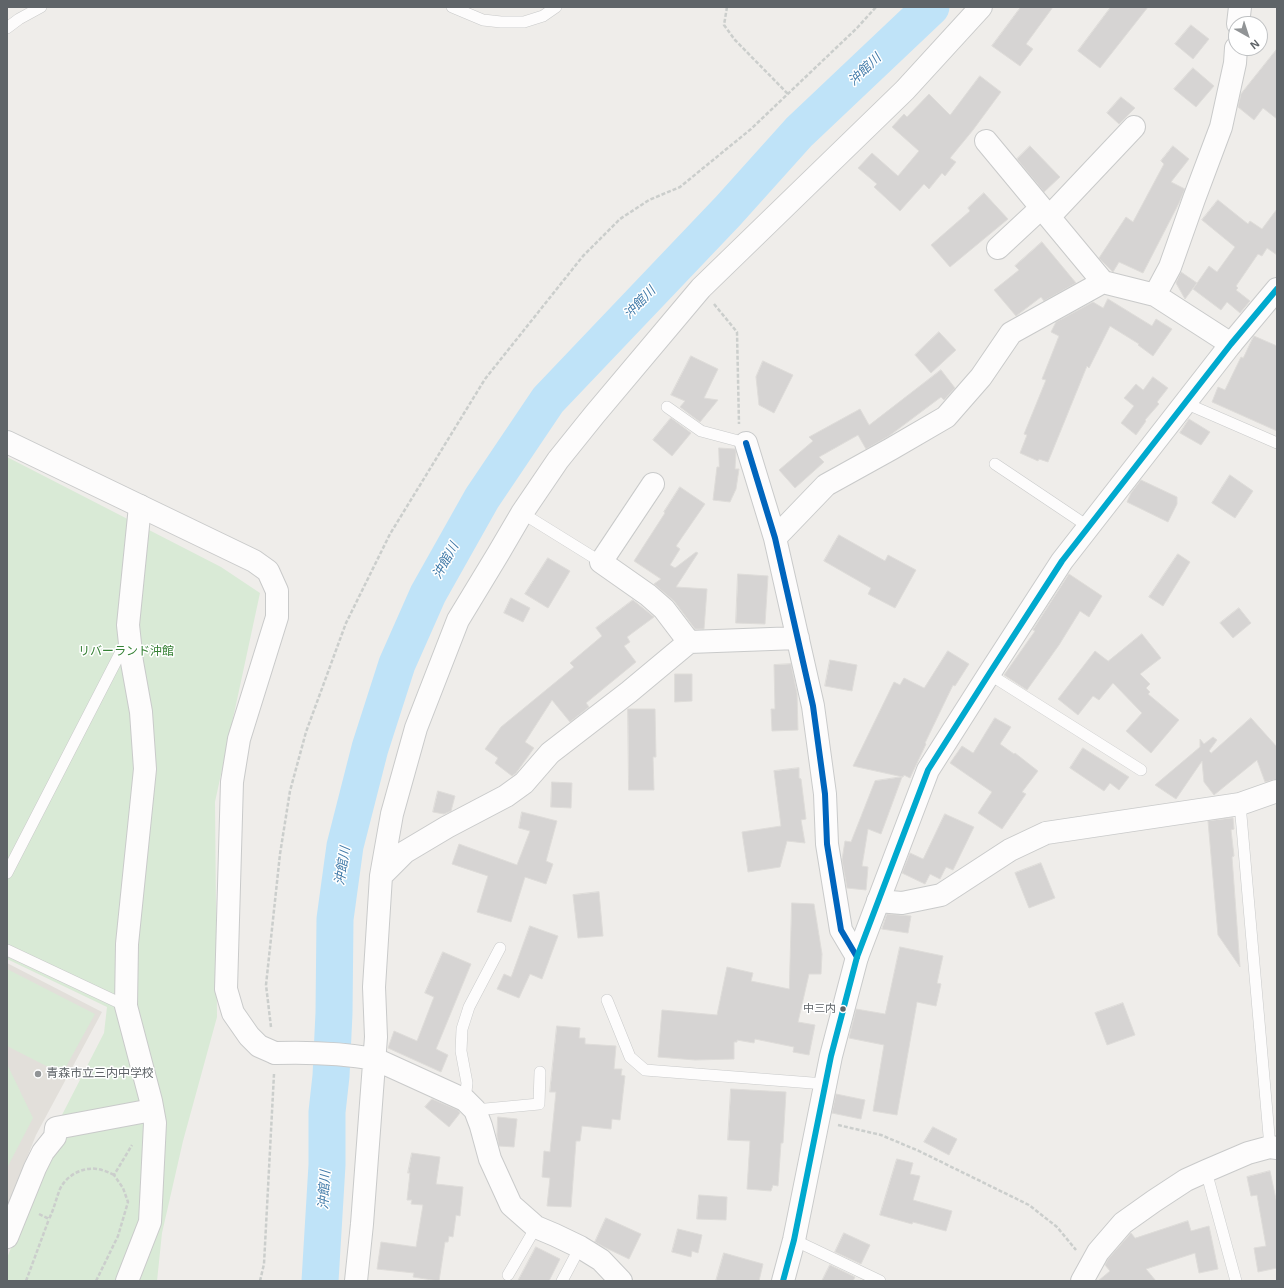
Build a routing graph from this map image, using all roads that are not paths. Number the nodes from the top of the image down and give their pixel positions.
1 (41, 7) edge
2 (452, 7) edge
3 (556, 7) edge
4 (981, 7) edge
5 (7, 28) edge
6 (1235, 56) edge
7 (1134, 127) dead end
8 (986, 141) dead end
9 (1045, 212) junction
10 (998, 248) dead end
11 (1103, 282) junction
12 (1277, 289) edge
13 (1156, 295) junction
14 (1231, 344) junction
15 (1185, 403) junction
16 (667, 407) dead end
17 (7, 442) edge
18 (746, 443) joint
19 (1277, 443) edge
20 (995, 464) dead end
21 (653, 484) dead end
22 (140, 506) junction
23 (522, 513) junction
24 (1090, 527) junction
25 (775, 538) junction
26 (601, 562) junction
27 (129, 636) junction
28 (798, 638) junction
29 (689, 642) junction
30 (989, 674) junction
31 (1141, 770) dead end
32 (1277, 791) edge
33 (1240, 804) junction
34 (7, 872) edge
35 (381, 876) junction
36 (878, 901) junction
37 (500, 948) dead end
38 (7, 950) edge
39 (857, 957) junction
40 (607, 1000) dead end
41 (126, 1006) junction
42 (368, 1058) junction
43 (540, 1072) dead end
44 (826, 1084) junction
45 (470, 1105) junction
46 (152, 1110) junction
47 (1274, 1148) edge
48 (1206, 1171) junction
49 (536, 1227) junction
50 (7, 1238) edge
51 (794, 1240) junction
52 (580, 1247) junction
53 (508, 1275) dead end
54 (1089, 1275) edge
55 (127, 1281) edge
56 (356, 1281) edge
57 (562, 1281) edge
58 (621, 1281) edge
59 (783, 1281) edge
60 (880, 1281) edge
61 (1236, 1281) edge

1 - 5 lane
2 - 3 lane
4 - 23 street
6 - 13 street
7 - 9 street
8 - 9 street
9 - 10 street
9 - 11 street
11 - 13 street
11 - 25 street
12 - 14 street
13 - 14 street
14 - 15 street
15 - 19 lane
15 - 24 street
16 - 18 lane
17 - 22 street
18 - 25 street
20 - 24 lane
21 - 26 street
22 - 27 street
22 - 42 street
23 - 26 lane
23 - 35 street
24 - 30 street
25 - 28 street
26 - 29 street
27 - 34 lane
27 - 41 street
28 - 29 street
28 - 39 street
29 - 35 street
30 - 31 lane
30 - 36 street
32 - 33 street
33 - 36 street
33 - 47 lane
35 - 42 street
36 - 39 street
37 - 45 lane
38 - 41 lane
39 - 44 street
40 - 44 lane
41 - 46 street
42 - 45 street
42 - 56 street
43 - 45 lane
44 - 51 street
45 - 49 street
46 - 50 street
46 - 55 street
47 - 48 street
48 - 54 street
48 - 61 lane
49 - 52 street
49 - 53 lane
51 - 59 street
51 - 60 lane
52 - 57 lane
52 - 58 street

